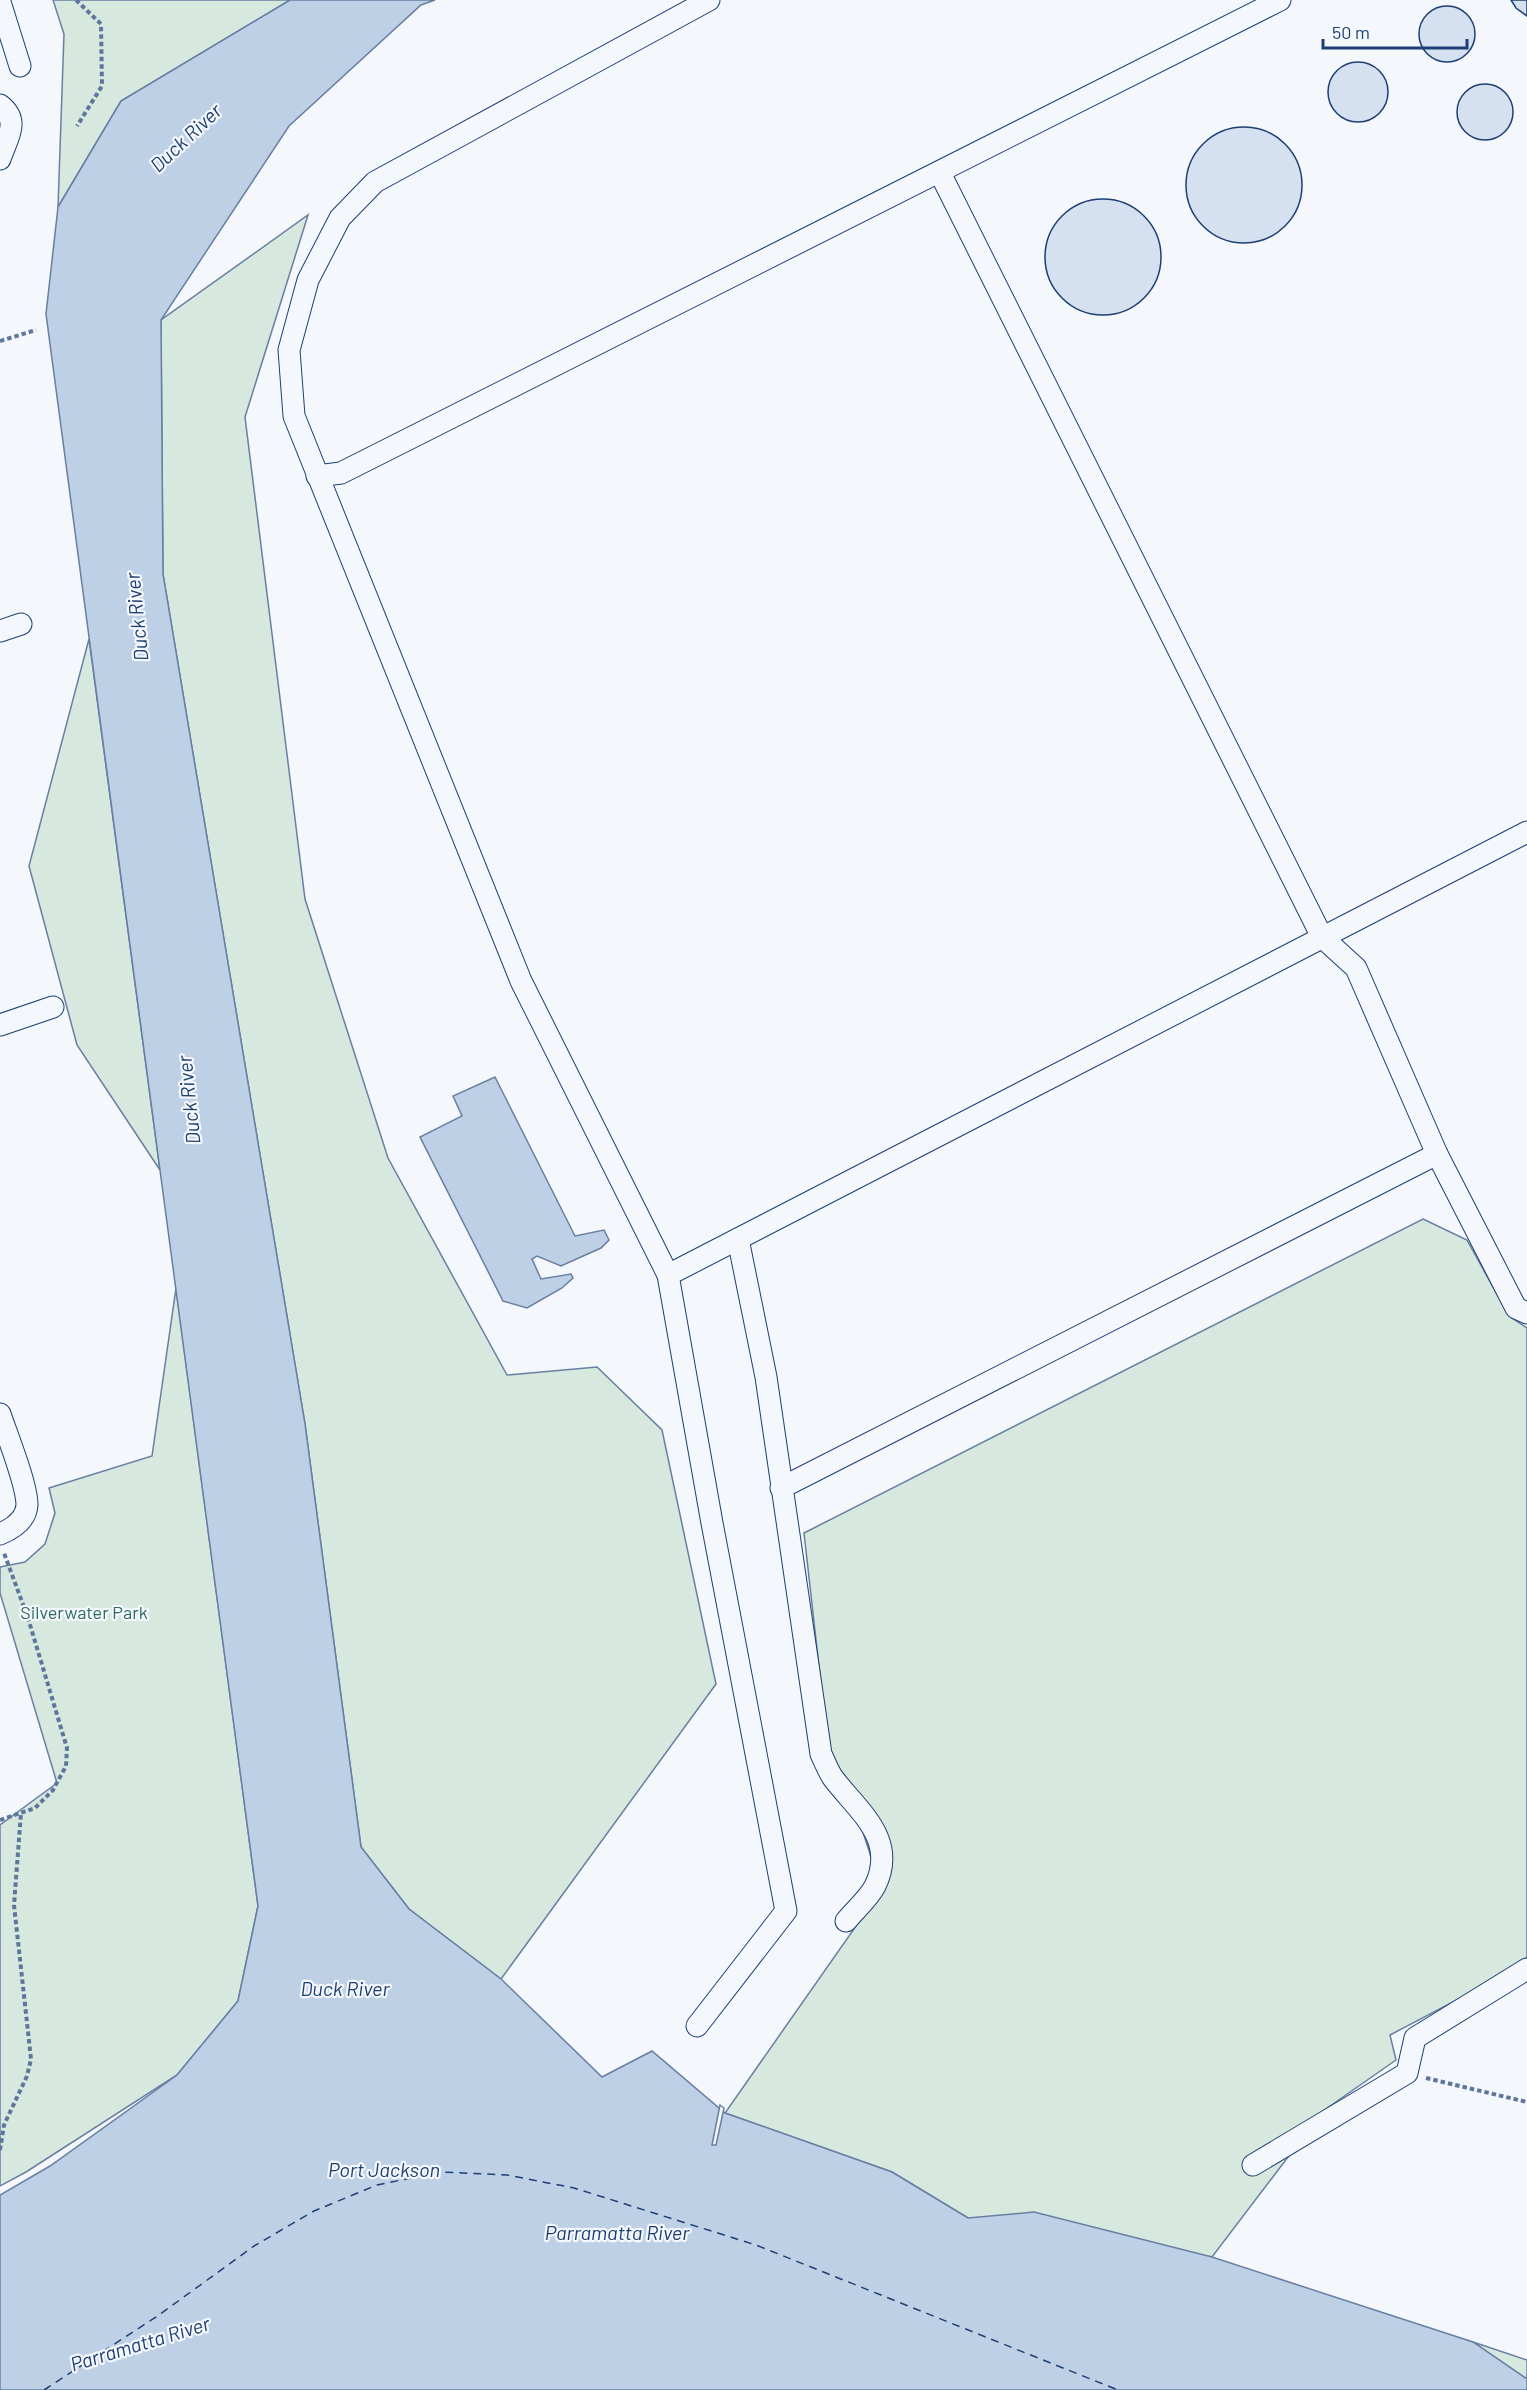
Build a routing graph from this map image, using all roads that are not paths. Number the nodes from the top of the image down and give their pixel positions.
1 (709, 0) edge
2 (1280, 0) edge
3 (0, 2) edge
4 (20, 66) dead end
5 (0, 105) edge
6 (0, 159) edge
7 (939, 173) junction
8 (317, 476) junction
9 (21, 624) dead end
10 (0, 631) edge
11 (1527, 832) edge
12 (1322, 937) junction
13 (53, 1007) dead end
14 (0, 1025) edge
15 (1437, 1154) junction
16 (738, 1239) junction
17 (668, 1275) junction
18 (1527, 1313) edge
19 (0, 1414) edge
20 (781, 1488) junction
21 (2, 1543) edge
22 (846, 1921) dead end
23 (1527, 1969) edge
24 (697, 2026) dead end
25 (1253, 2165) dead end

1 - 8 street
2 - 7 street
3 - 4 street
5 - 6 street
7 - 8 street
7 - 12 street
8 - 17 street
9 - 10 street
11 - 12 street
12 - 15 street
12 - 16 street
13 - 14 street
15 - 18 street
15 - 20 street
16 - 17 street
16 - 20 street
17 - 24 street
19 - 21 street
20 - 22 street
23 - 25 street

